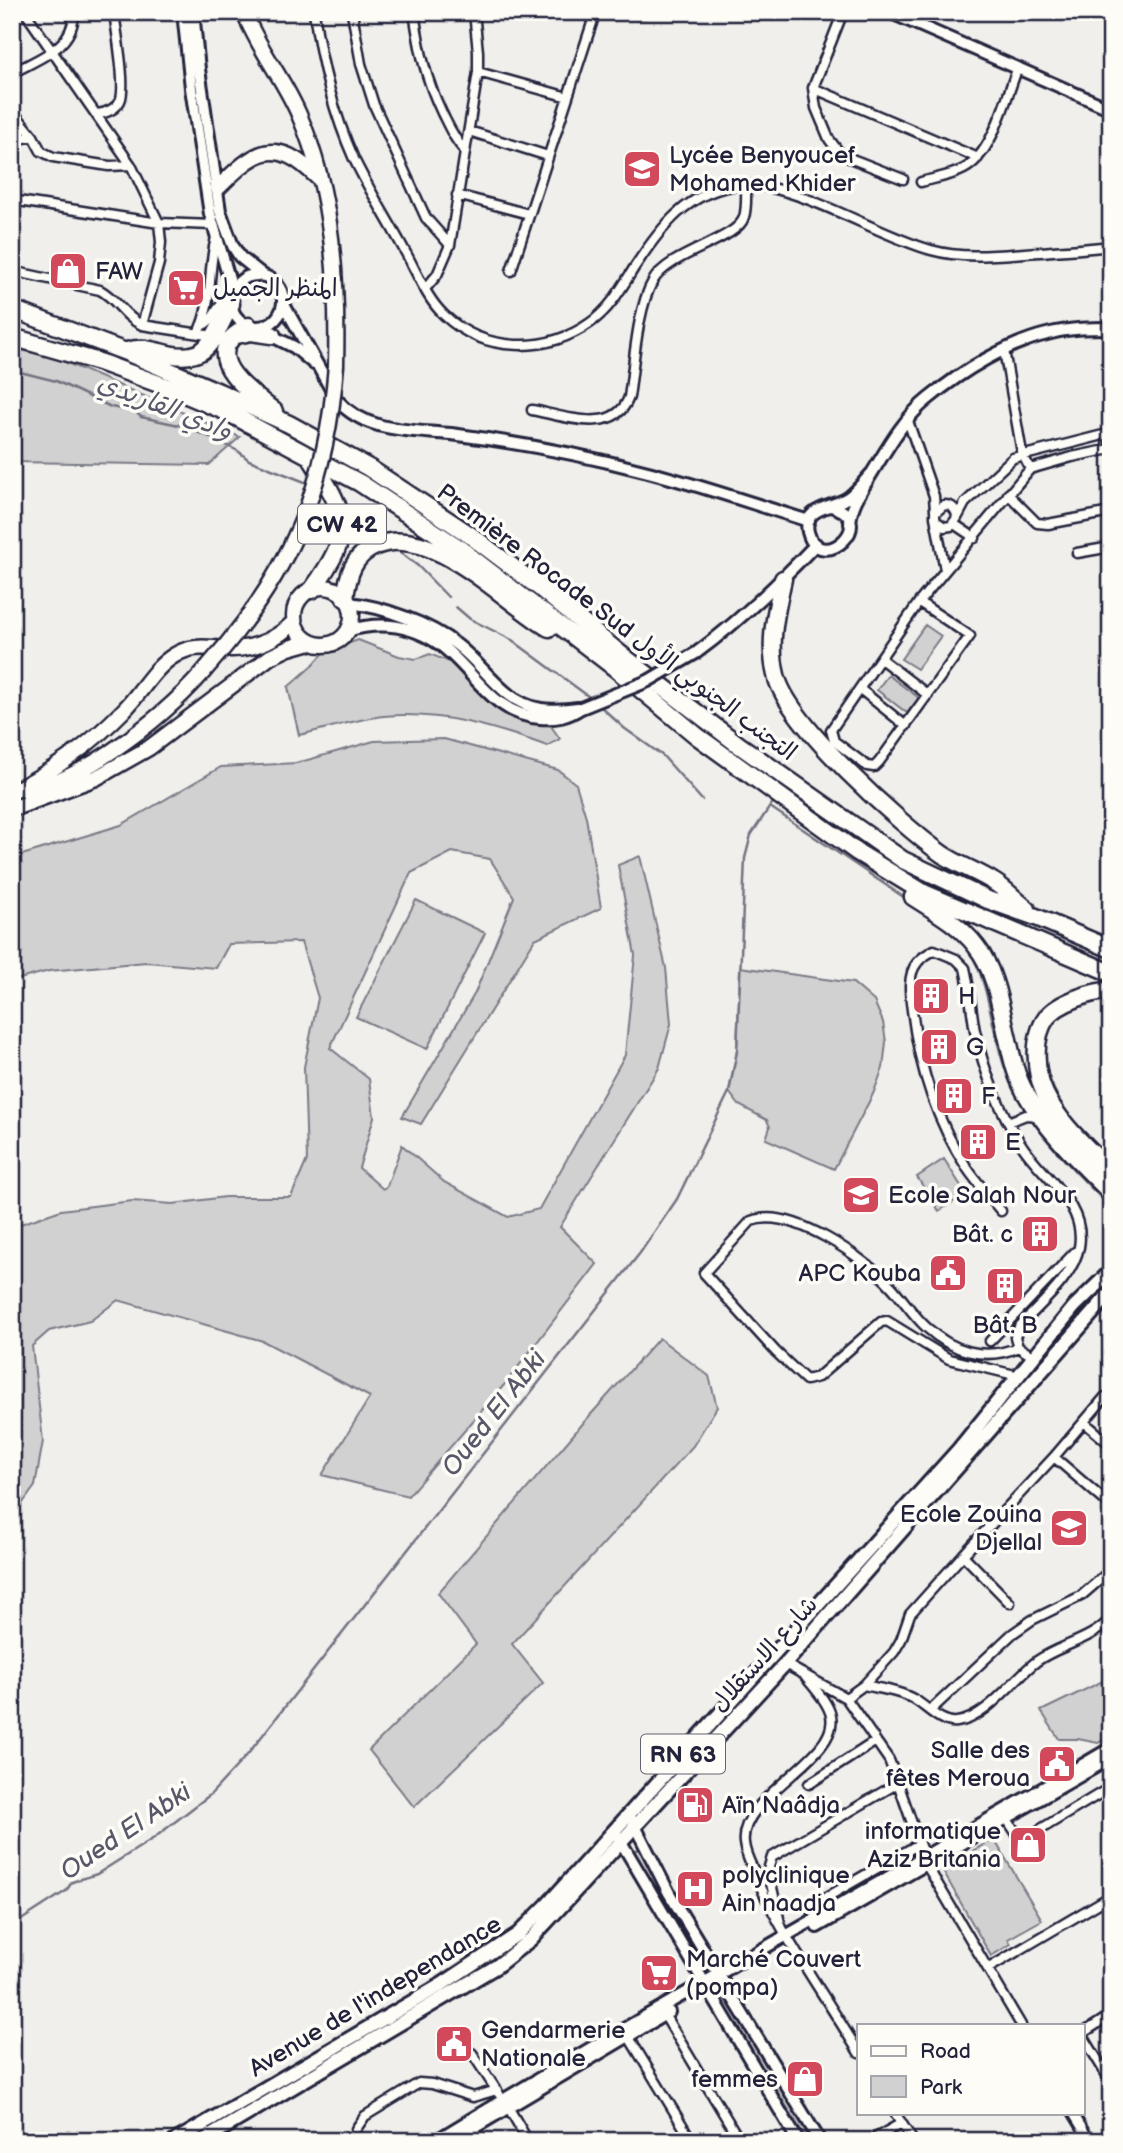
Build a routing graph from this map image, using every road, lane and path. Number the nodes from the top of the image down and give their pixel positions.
1 (25, 12) edge
2 (74, 12) edge
3 (114, 12) edge
4 (183, 12) edge
5 (193, 12) edge
6 (244, 12) edge
7 (314, 12) edge
8 (352, 12) edge
9 (414, 12) edge
10 (474, 12) edge
11 (501, 12) edge
12 (645, 12) edge
13 (843, 12) edge
14 (888, 12) edge
15 (595, 14) junction
16 (52, 51) junction
17 (1018, 67) junction
18 (478, 72) junction
19 (12, 73) edge
20 (813, 88) junction
21 (568, 97) junction
22 (1111, 109) edge
23 (12, 110) edge
24 (97, 114) junction
25 (469, 131) junction
26 (33, 136) junction
27 (12, 141) edge
28 (465, 151) junction
29 (548, 156) junction
30 (978, 158) junction
31 (131, 164) junction
32 (319, 178) junction
33 (902, 179) dead end
34 (921, 182) dead end
35 (746, 185) junction
36 (218, 188) junction
37 (457, 195) junction
38 (12, 200) edge
39 (529, 214) junction
40 (159, 223) junction
41 (215, 230) junction
42 (450, 245) junction
43 (1111, 246) edge
44 (12, 271) edge
45 (511, 271) dead end
46 (264, 276) junction
47 (425, 289) junction
48 (232, 298) junction
49 (283, 303) junction
50 (12, 309) edge
51 (142, 325) junction
52 (251, 327) junction
53 (1111, 328) edge
54 (204, 332) junction
55 (272, 335) junction
56 (12, 337) edge
57 (232, 337) junction
58 (1004, 350) junction
59 (126, 352) junction
60 (330, 369) junction
61 (532, 410) dead end
62 (908, 421) junction
63 (289, 424) junction
64 (1109, 433) edge
65 (1111, 449) edge
66 (1022, 453) junction
67 (311, 458) junction
68 (1030, 469) junction
69 (872, 473) junction
70 (1008, 494) junction
71 (934, 496) junction
72 (965, 503) junction
73 (830, 506) junction
74 (949, 506) junction
75 (1111, 512) edge
76 (935, 517) junction
77 (809, 521) junction
78 (956, 521) junction
79 (850, 524) junction
80 (975, 538) junction
81 (816, 544) junction
82 (1111, 547) edge
83 (1077, 553) dead end
84 (945, 570) junction
85 (783, 579) junction
86 (312, 590) junction
87 (347, 600) junction
88 (919, 602) junction
89 (294, 622) junction
90 (347, 631) junction
91 (310, 642) junction
92 (584, 645) junction
93 (881, 659) junction
94 (860, 689) junction
95 (928, 695) junction
96 (581, 708) junction
97 (906, 726) junction
98 (741, 767) junction
99 (40, 788) junction
100 (12, 793) edge
101 (12, 808) edge
102 (1036, 917) junction
103 (1111, 940) edge
104 (1111, 949) edge
105 (1111, 973) edge
106 (1111, 991) edge
107 (1032, 1116) junction
108 (1008, 1122) junction
109 (1111, 1172) edge
110 (1111, 1194) edge
111 (1001, 1211) dead end
112 (1079, 1249) junction
113 (1111, 1271) edge
114 (1111, 1292) edge
115 (990, 1341) dead end
116 (1018, 1347) junction
117 (1034, 1357) junction
118 (1019, 1376) junction
119 (1105, 1398) dead end
120 (1084, 1422) junction
121 (1111, 1445) edge
122 (1054, 1457) junction
123 (1111, 1506) edge
124 (963, 1555) junction
125 (1111, 1570) edge
126 (1010, 1604) dead end
127 (1111, 1618) edge
128 (785, 1664) junction
129 (805, 1676) junction
130 (864, 1685) junction
131 (846, 1698) junction
132 (931, 1710) junction
133 (876, 1741) junction
134 (1111, 1748) edge
135 (1111, 1758) edge
136 (898, 1783) junction
137 (809, 1784) dead end
138 (1111, 1787) edge
139 (629, 1814) junction
140 (1007, 1819) junction
141 (636, 1826) junction
142 (615, 1829) junction
143 (621, 1842) junction
144 (919, 1844) junction
145 (925, 1861) junction
146 (1111, 1896) edge
147 (808, 1908) dead end
148 (780, 1923) junction
149 (789, 1939) junction
150 (989, 1968) junction
151 (722, 1977) junction
152 (706, 1986) junction
153 (662, 2012) junction
154 (1111, 2015) edge
155 (1020, 2024) edge
156 (626, 2032) junction
157 (1084, 2033) edge
158 (1084, 2036) edge
159 (857, 2050) edge
160 (472, 2053) dead end
161 (1111, 2082) edge
162 (503, 2099) junction
163 (896, 2114) edge
164 (1074, 2114) edge
165 (902, 2123) junction
166 (356, 2129) dead end
167 (175, 2141) edge
168 (202, 2141) edge
169 (435, 2141) edge
170 (452, 2141) edge
171 (528, 2141) edge
172 (691, 2141) edge
173 (740, 2141) edge
174 (799, 2141) edge
175 (820, 2141) edge
176 (870, 2141) edge
177 (913, 2141) edge
178 (1090, 2141) edge

1 - 16 street
2 - 16 street
3 - 24 street
4 - 41 street
5 - 36 street
6 - 32 highway
7 - 47 street
8 - 42 street
9 - 28 street
10 - 18 street
11 - 15 street
12 - 15 street
13 - 20 street
14 - 17 street
15 - 21 street
16 - 19 street
16 - 24 street
17 - 22 street
17 - 30 street
18 - 21 street
18 - 25 street
20 - 30 street
20 - 33 street
21 - 29 street
23 - 26 street
24 - 31 street
25 - 28 street
25 - 29 street
26 - 27 street
26 - 31 street
28 - 37 street
29 - 39 street
30 - 34 street
31 - 40 street
32 - 36 highway
32 - 60 highway
35 - 43 street
35 - 47 street
35 - 61 street
36 - 46 street
37 - 39 street
37 - 42 street
38 - 40 street
39 - 45 street
40 - 41 street
40 - 51 street
41 - 48 street
41 - 54 street
42 - 47 street
44 - 51 street
46 - 48 street
46 - 49 street
48 - 52 street
48 - 54 highway
49 - 52 street
49 - 60 street
50 - 59 highway, Première Rocade Sud التجنب الجنوبي الأول
51 - 54 street
52 - 55 street
52 - 57 highway
53 - 58 street
54 - 59 highway
55 - 57 highway
55 - 60 street
56 - 67 highway, Première Rocade Sud التجنب الجنوبي الأول
57 - 63 highway
58 - 62 street
58 - 66 street
59 - 63 highway, Première Rocade Sud التجنب الجنوبي الأول
60 - 77 street
60 - 99 highway, bridge
62 - 69 street
62 - 71 street
63 - 102 highway, Première Rocade Sud التجنب الجنوبي الأول
64 - 65 street
64 - 66 street
65 - 68 street
66 - 68 street
66 - 72 street
67 - 86 highway, CW 42
67 - 92 highway, Première Rocade Sud التجنب الجنوبي الأول
68 - 70 street
69 - 73 street
69 - 79 street
70 - 75 street
70 - 80 street
71 - 74 street
71 - 76 street
72 - 74 street
72 - 78 street
73 - 77 street
73 - 79 street
74 - 76 street
74 - 78 street
76 - 78 street
76 - 84 street
77 - 81 street
78 - 80 street
79 - 81 street
80 - 84 street
81 - 85 street
82 - 83 street
84 - 88 street
85 - 96 street, bridge
85 - 102 highway
86 - 87 highway
86 - 89 highway
87 - 90 highway
87 - 92 highway
87 - 96 street
88 - 93 street
88 - 95 street
89 - 91 highway
89 - 100 highway
90 - 91 highway
90 - 96 street
91 - 101 highway
92 - 98 highway, Première Rocade Sud التجنب الجنوبي الأول
93 - 94 street
93 - 95 street
94 - 97 street
94 - 97 street
95 - 97 street
98 - 105 highway, Première Rocade Sud التجنب الجنوبي الأول
98 - 107 highway
99 - 100 highway
99 - 101 highway
102 - 103 highway
102 - 104 highway, Première Rocade Sud التجنب الجنوبي الأول
106 - 109 highway
107 - 108 street
107 - 110 highway
108 - 111 street
108 - 112 street
112 - 115 street
112 - 116 street
113 - 117 main road, Avenue de l'independance / RN 63
114 - 128 main road, شارع الاستقلال / RN 63
116 - 117 street
116 - 118 street
117 - 118 main road, Avenue de l'independance / RN 63
118 - 139 main road, Avenue de l'independance / RN 63
119 - 120 street
120 - 121 street
120 - 122 street
122 - 123 street
122 - 124 street
124 - 126 street
124 - 130 street
125 - 132 street
127 - 132 street
128 - 129 street
128 - 141 main road, شارع الاستقلال / RN 63
129 - 131 street
129 - 148 street
130 - 131 street
130 - 132 street
131 - 133 street
133 - 136 street
133 - 137 street
134 - 145 street
135 - 140 street
136 - 144 street
136 - 148 street
138 - 140 street
139 - 141 street
139 - 142 main road, Avenue de l'independance / RN 63
140 - 145 street
141 - 143 main road, شارع الاستقلال / RN 63
141 - 151 street
142 - 143 street
142 - 167 main road, Avenue de l'independance / RN 63
143 - 152 street
143 - 168 main road, شارع الاستقلال / RN 63
144 - 145 street
144 - 147 street
145 - 149 street
145 - 150 street
146 - 150 street
148 - 149 street
149 - 151 street
149 - 159 street
150 - 155 street
151 - 152 street
151 - 175 street
152 - 153 street
152 - 174 street
153 - 156 street
153 - 173 street
154 - 157 street
156 - 162 street
156 - 172 street
158 - 161 street
160 - 162 street
162 - 166 street
162 - 169 street
162 - 170 street
162 - 171 street
163 - 165 street
164 - 178 street
165 - 176 street
165 - 177 street

